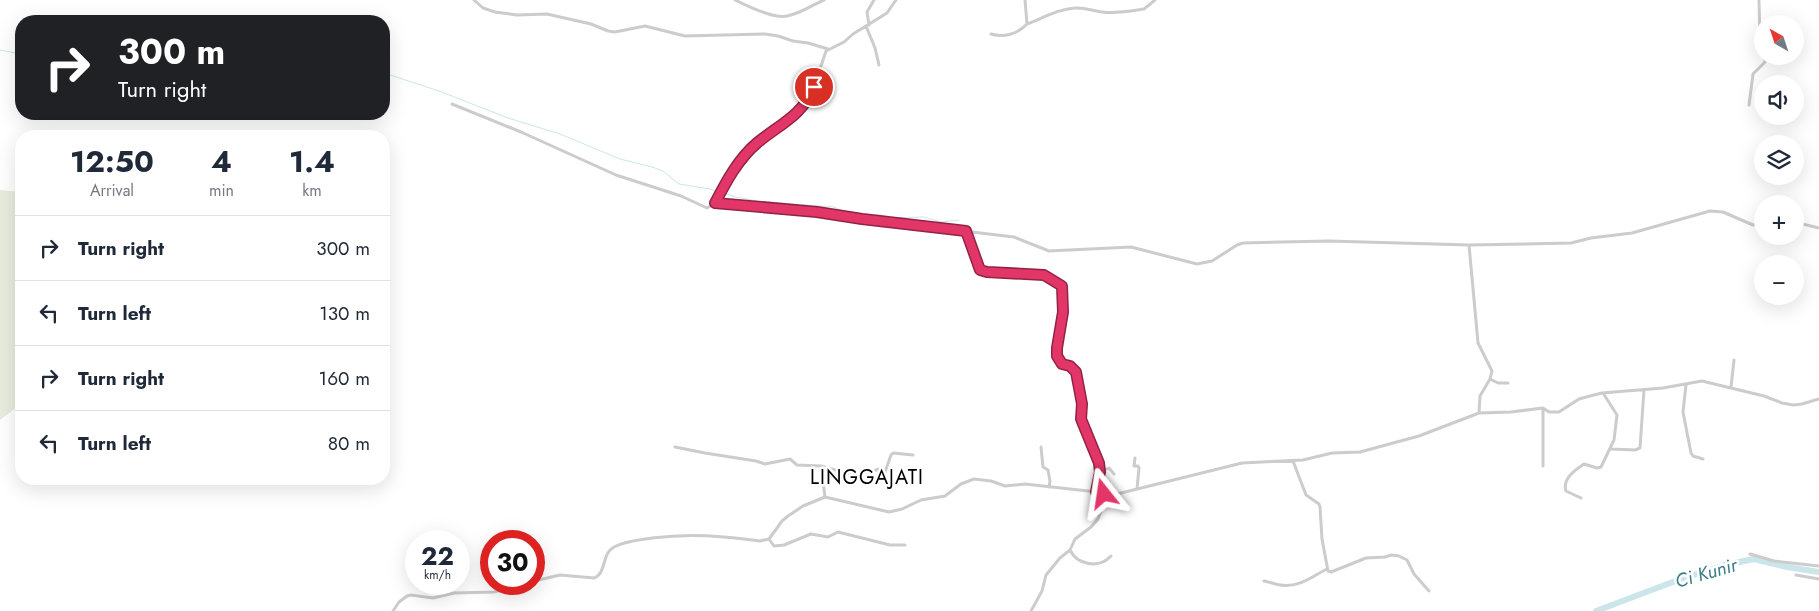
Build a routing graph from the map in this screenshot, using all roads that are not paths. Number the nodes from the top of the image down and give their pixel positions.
1 (474, 0) edge
2 (735, 0) edge
3 (824, 0) edge
4 (874, 0) edge
5 (896, 0) edge
6 (1024, 0) edge
7 (1155, 0) edge
8 (1759, 0) edge
9 (1759, 15) edge
10 (1027, 24) junction
11 (868, 25) junction
12 (991, 34) dead end
13 (828, 49) junction
14 (1762, 65) edge
15 (879, 66) dead end
16 (452, 104) dead end
17 (1749, 105) dead end
18 (715, 203) junction
19 (1804, 224) edge
20 (1754, 225) edge
21 (1819, 228) edge
22 (966, 231) junction
23 (1468, 245) junction
24 (1734, 360) dead end
25 (1490, 380) junction
26 (1508, 383) dead end
27 (1686, 385) junction
28 (1731, 387) junction
29 (1644, 390) junction
30 (1602, 393) junction
31 (1819, 399) edge
32 (1543, 408) junction
33 (1478, 413) junction
34 (675, 447) dead end
35 (1041, 447) dead end
36 (1611, 449) junction
37 (913, 455) dead end
38 (1136, 458) dead end
39 (1703, 458) dead end
40 (1293, 461) junction
41 (821, 466) junction
42 (1543, 466) dead end
43 (1100, 472) junction
44 (1114, 474) dead end
45 (1049, 487) junction
46 (1137, 489) junction
47 (1096, 492) junction
48 (1104, 494) junction
49 (825, 497) junction
50 (1580, 498) dead end
51 (769, 539) junction
52 (905, 545) dead end
53 (1070, 550) junction
54 (1750, 554) dead end
55 (1111, 556) dead end
56 (1819, 566) edge
57 (1327, 568) junction
58 (1796, 575) dead end
59 (545, 578) edge
60 (1819, 579) edge
61 (1264, 581) dead end
62 (1429, 591) dead end
63 (480, 593) edge
64 (393, 611) edge
65 (1031, 611) edge

1 - 13 street
2 - 3 street
4 - 11 street
5 - 11 street
6 - 10 street
7 - 10 street
8 - 9 street
10 - 12 street
11 - 13 street
11 - 15 street
13 - 18 street
14 - 17 street
16 - 18 street
18 - 22 street
19 - 21 street
20 - 23 street
22 - 23 street
22 - 43 street
23 - 25 street
24 - 28 street
25 - 26 street
25 - 33 street
27 - 28 street
27 - 29 street
27 - 39 street
28 - 31 street
29 - 30 street
29 - 36 street
30 - 32 street
30 - 36 street
32 - 33 street
32 - 42 street
33 - 40 street
34 - 41 street
35 - 45 street
36 - 50 street
37 - 41 street
38 - 46 street
40 - 46 street
40 - 57 street
41 - 49 street
43 - 44 street
43 - 47 street
45 - 47 street
45 - 49 street
46 - 48 street
47 - 48 street
48 - 53 street
49 - 51 street
51 - 52 street
51 - 59 street
53 - 55 street
53 - 65 street
54 - 56 street
57 - 61 street
57 - 62 street
58 - 60 street
63 - 64 street

